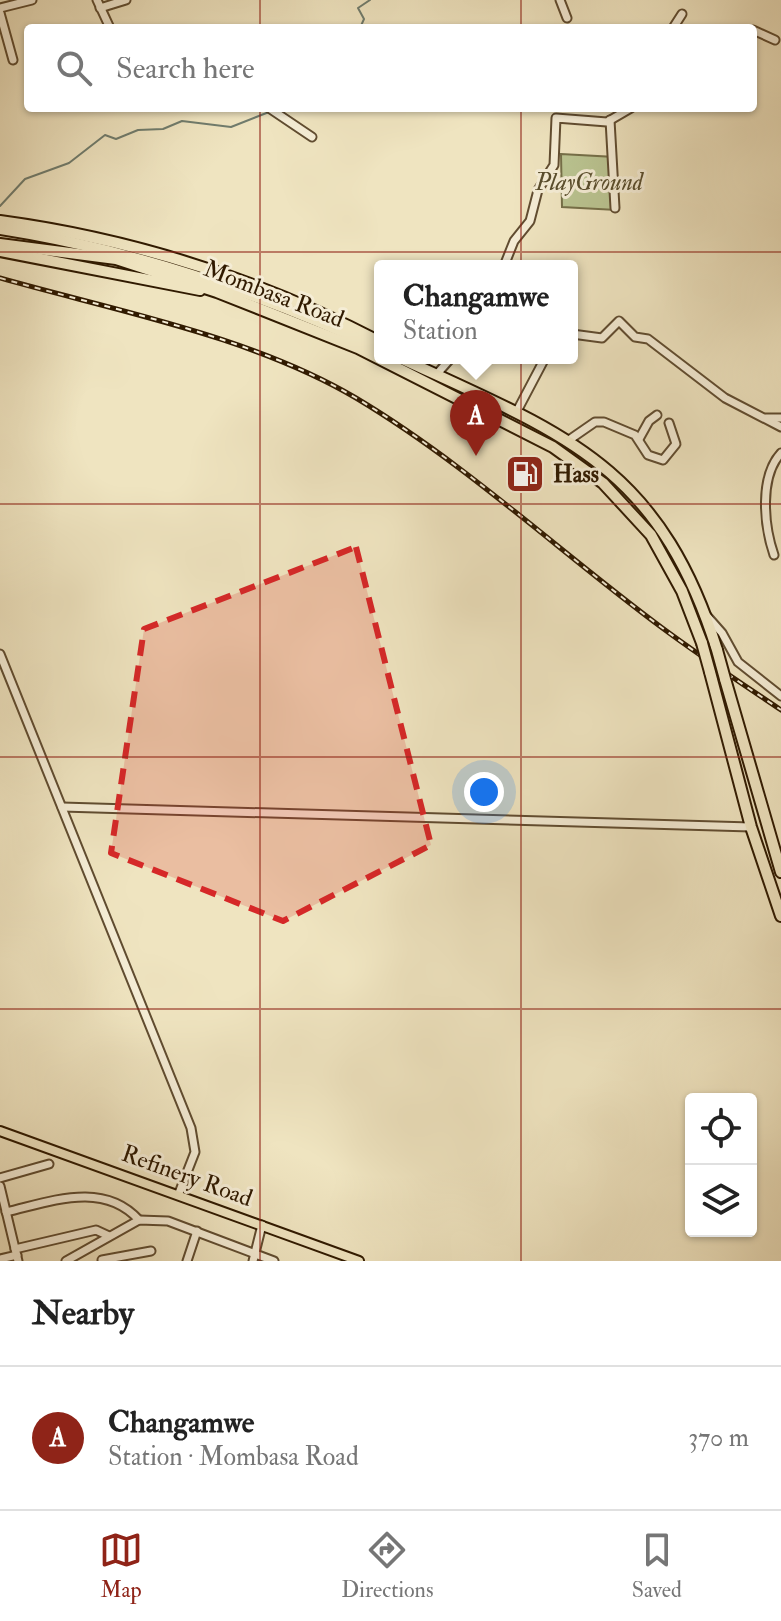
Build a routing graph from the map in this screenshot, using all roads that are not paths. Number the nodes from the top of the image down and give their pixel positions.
1 (32, 0) edge
2 (126, 0) edge
3 (560, 0) edge
4 (98, 4) edge
5 (0, 11) edge
6 (682, 14) dead end
7 (567, 18) dead end
8 (108, 24) edge
9 (676, 24) edge
10 (757, 32) edge
11 (775, 40) dead end
12 (13, 60) dead end
13 (275, 112) edge
14 (624, 112) edge
15 (610, 120) junction
16 (312, 137) dead end
17 (615, 208) dead end
18 (0, 221) edge
19 (0, 229) edge
20 (0, 244) edge
21 (0, 251) edge
22 (506, 260) edge
23 (217, 292) junction
24 (578, 335) edge
25 (374, 339) edge
26 (374, 346) edge
27 (374, 356) edge
28 (390, 364) edge
29 (413, 364) edge
30 (446, 364) edge
31 (542, 364) edge
32 (436, 375) junction
33 (516, 413) junction
34 (657, 415) dead end
35 (760, 418) junction
36 (781, 418) edge
37 (669, 423) dead end
38 (781, 427) edge
39 (639, 439) junction
40 (569, 440) junction
41 (781, 453) edge
42 (774, 555) dead end
43 (707, 616) junction
44 (0, 654) edge
45 (781, 696) edge
46 (62, 807) junction
47 (751, 827) junction
48 (781, 872) edge
49 (781, 916) edge
50 (0, 1131) edge
51 (49, 1164) dead end
52 (0, 1178) edge
53 (0, 1189) edge
54 (179, 1193) junction
55 (5, 1219) edge
56 (139, 1220) junction
57 (262, 1225) junction
58 (197, 1231) junction
59 (109, 1236) junction
60 (96, 1245) junction
61 (151, 1251) dead end
62 (17, 1255) edge
63 (254, 1257) edge
64 (0, 1259) edge
65 (66, 1261) edge
66 (102, 1261) edge
67 (187, 1261) edge
68 (274, 1261) edge
69 (359, 1261) edge

1 - 5 street
2 - 4 street
3 - 7 street
4 - 8 street
5 - 12 street
6 - 9 street
10 - 11 street
13 - 16 street
14 - 15 street
15 - 17 street
15 - 22 street
18 - 25 highway
19 - 26 highway, Mombasa Road
20 - 23 highway, Mombasa Road
21 - 23 highway
23 - 27 highway, Mombasa Road, bridge
24 - 35 street
28 - 47 highway, Mombasa Road, bridge
29 - 32 highway
30 - 32 street
31 - 33 street
32 - 33 highway
33 - 40 highway
34 - 39 street
35 - 36 street
35 - 38 street
37 - 39 street
39 - 40 street
40 - 43 highway
41 - 42 street
43 - 45 street
43 - 48 highway, bridge
44 - 46 street
46 - 47 street
46 - 54 street
47 - 49 highway, Mombasa Road
50 - 54 main road, Refinery Road
51 - 52 street
53 - 55 street
54 - 57 main road, Refinery Road
55 - 56 street
55 - 62 street
56 - 58 street
56 - 59 street
57 - 63 street
57 - 69 main road, Refinery Road
58 - 63 street
58 - 67 street
59 - 60 street
59 - 62 street
60 - 65 street
60 - 66 street
61 - 66 street
62 - 64 street
63 - 68 street

